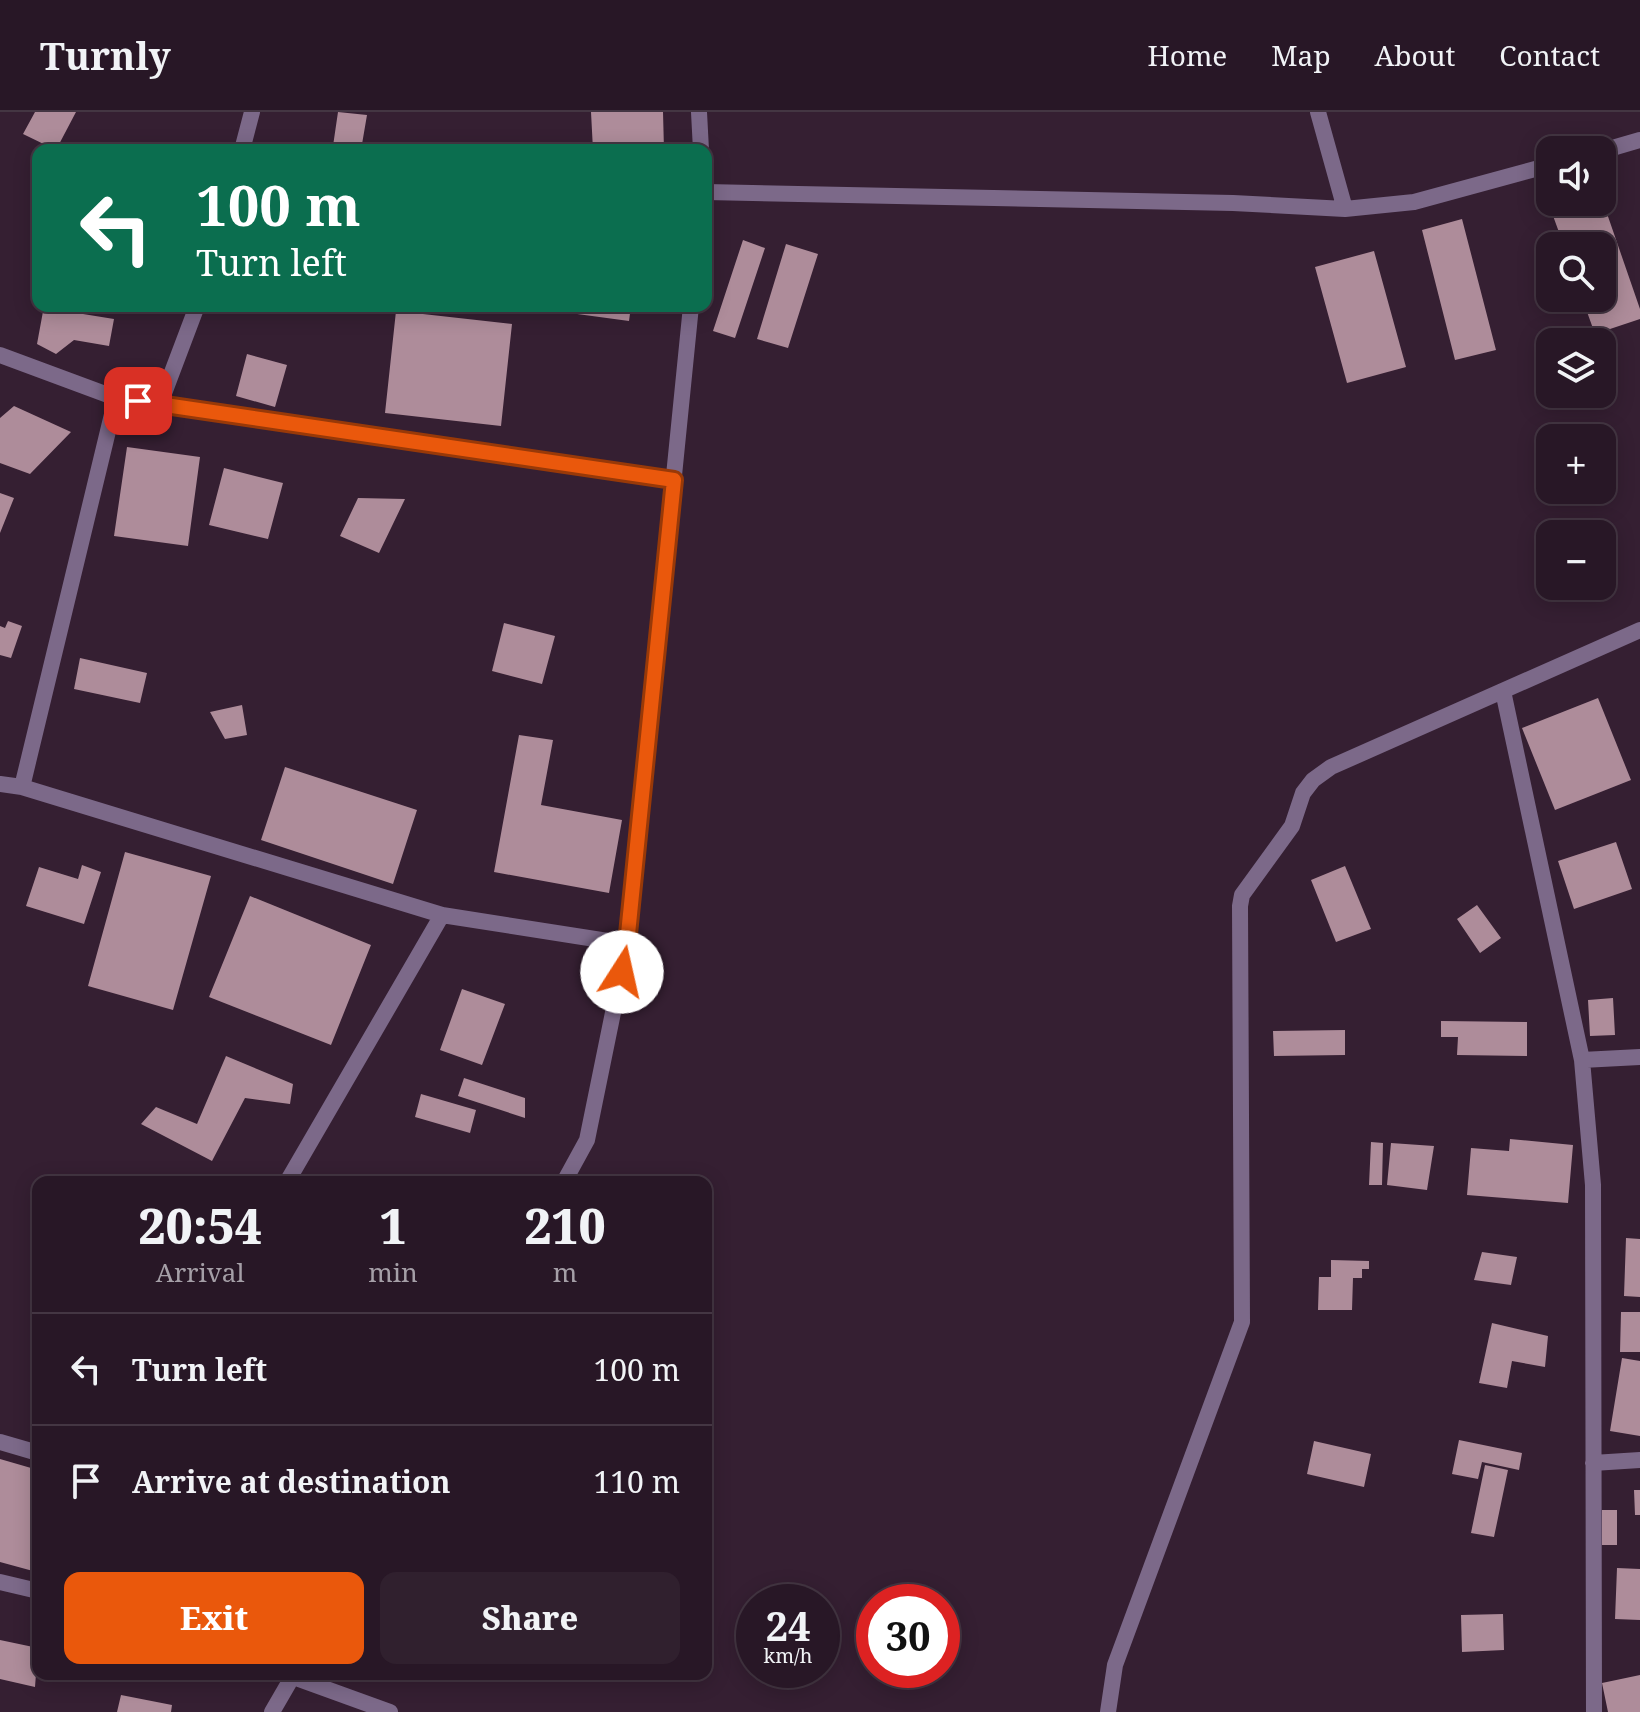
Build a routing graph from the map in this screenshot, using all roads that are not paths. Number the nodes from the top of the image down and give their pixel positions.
1 (252, 112) edge
2 (699, 112) edge
3 (1318, 112) edge
4 (1640, 140) edge
5 (244, 144) edge
6 (701, 144) edge
7 (1616, 147) edge
8 (1536, 169) edge
9 (712, 192) edge
10 (1345, 209) junction
11 (195, 312) edge
12 (690, 312) edge
13 (0, 355) edge
14 (116, 398) junction
15 (160, 404) junction
16 (674, 480) junction
17 (1640, 630) edge
18 (1503, 691) junction
19 (0, 784) edge
20 (22, 787) junction
21 (442, 915) junction
22 (627, 944) junction
23 (1640, 1057) edge
24 (1582, 1060) junction
25 (290, 1176) edge
26 (567, 1176) edge
27 (0, 1442) edge
28 (32, 1451) edge
29 (1640, 1460) edge
30 (1593, 1463) junction
31 (0, 1582) edge
32 (32, 1590) edge
33 (288, 1680) edge
34 (304, 1680) edge
35 (272, 1712) edge
36 (390, 1712) edge
37 (1108, 1712) edge
38 (1594, 1712) edge

1 - 5 street
2 - 6 street
3 - 10 street
4 - 7 street
8 - 10 street
9 - 10 street
11 - 15 street
12 - 16 street
13 - 14 street
14 - 15 street
14 - 20 street
15 - 16 street
16 - 22 street
17 - 18 street
18 - 24 street
18 - 37 street
19 - 20 street
20 - 21 street
21 - 22 street
21 - 25 street
22 - 26 street
23 - 24 street
24 - 30 street
27 - 28 street
29 - 30 street
30 - 38 street
31 - 32 street
33 - 35 street
34 - 36 street

